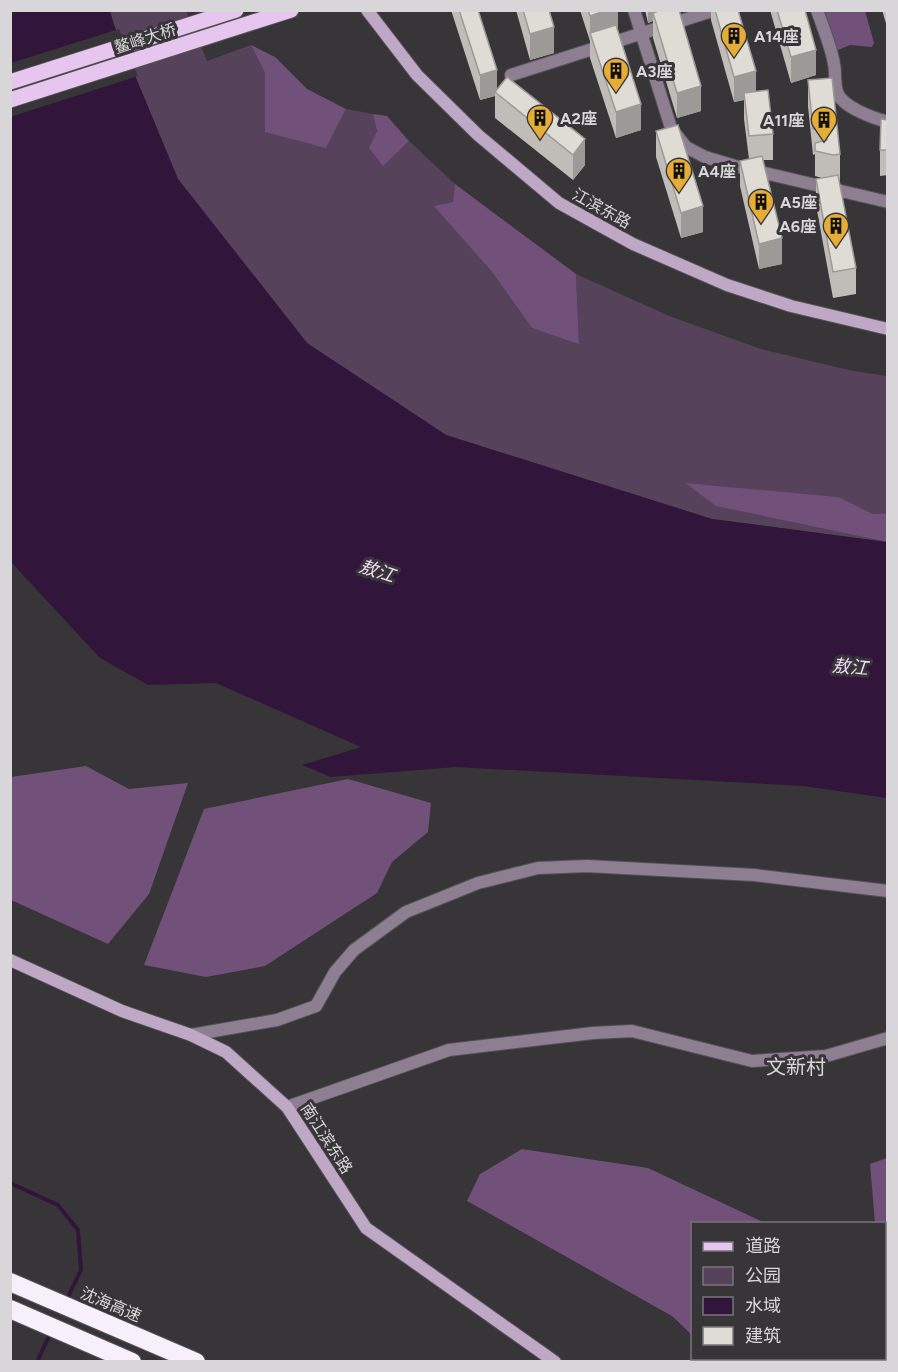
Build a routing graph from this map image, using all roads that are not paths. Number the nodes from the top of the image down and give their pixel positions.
1 (236, 10) edge
2 (291, 10) edge
3 (367, 10) edge
4 (634, 10) edge
5 (715, 10) edge
6 (817, 10) edge
7 (641, 35) junction
8 (512, 75) dead end
9 (10, 82) edge
10 (10, 100) edge
11 (888, 122) edge
12 (888, 202) edge
13 (888, 329) edge
14 (888, 891) edge
15 (10, 960) edge
16 (190, 1035) junction
17 (888, 1038) edge
18 (287, 1107) junction
19 (10, 1282) edge
20 (10, 1309) edge
21 (132, 1362) edge
22 (196, 1362) edge
23 (555, 1362) edge

1 - 9 main road, 鳌峰大桥
2 - 10 main road, 鳌峰大桥
3 - 13 main road, 江滨东路
4 - 7 street
5 - 7 street
6 - 11 street
7 - 8 street
7 - 12 street
14 - 16 street
15 - 16 main road, 南江滨东路
16 - 18 main road, 南江滨东路
17 - 18 street
18 - 23 main road, 南江滨东路
19 - 22 highway, 沈海高速
20 - 21 highway

